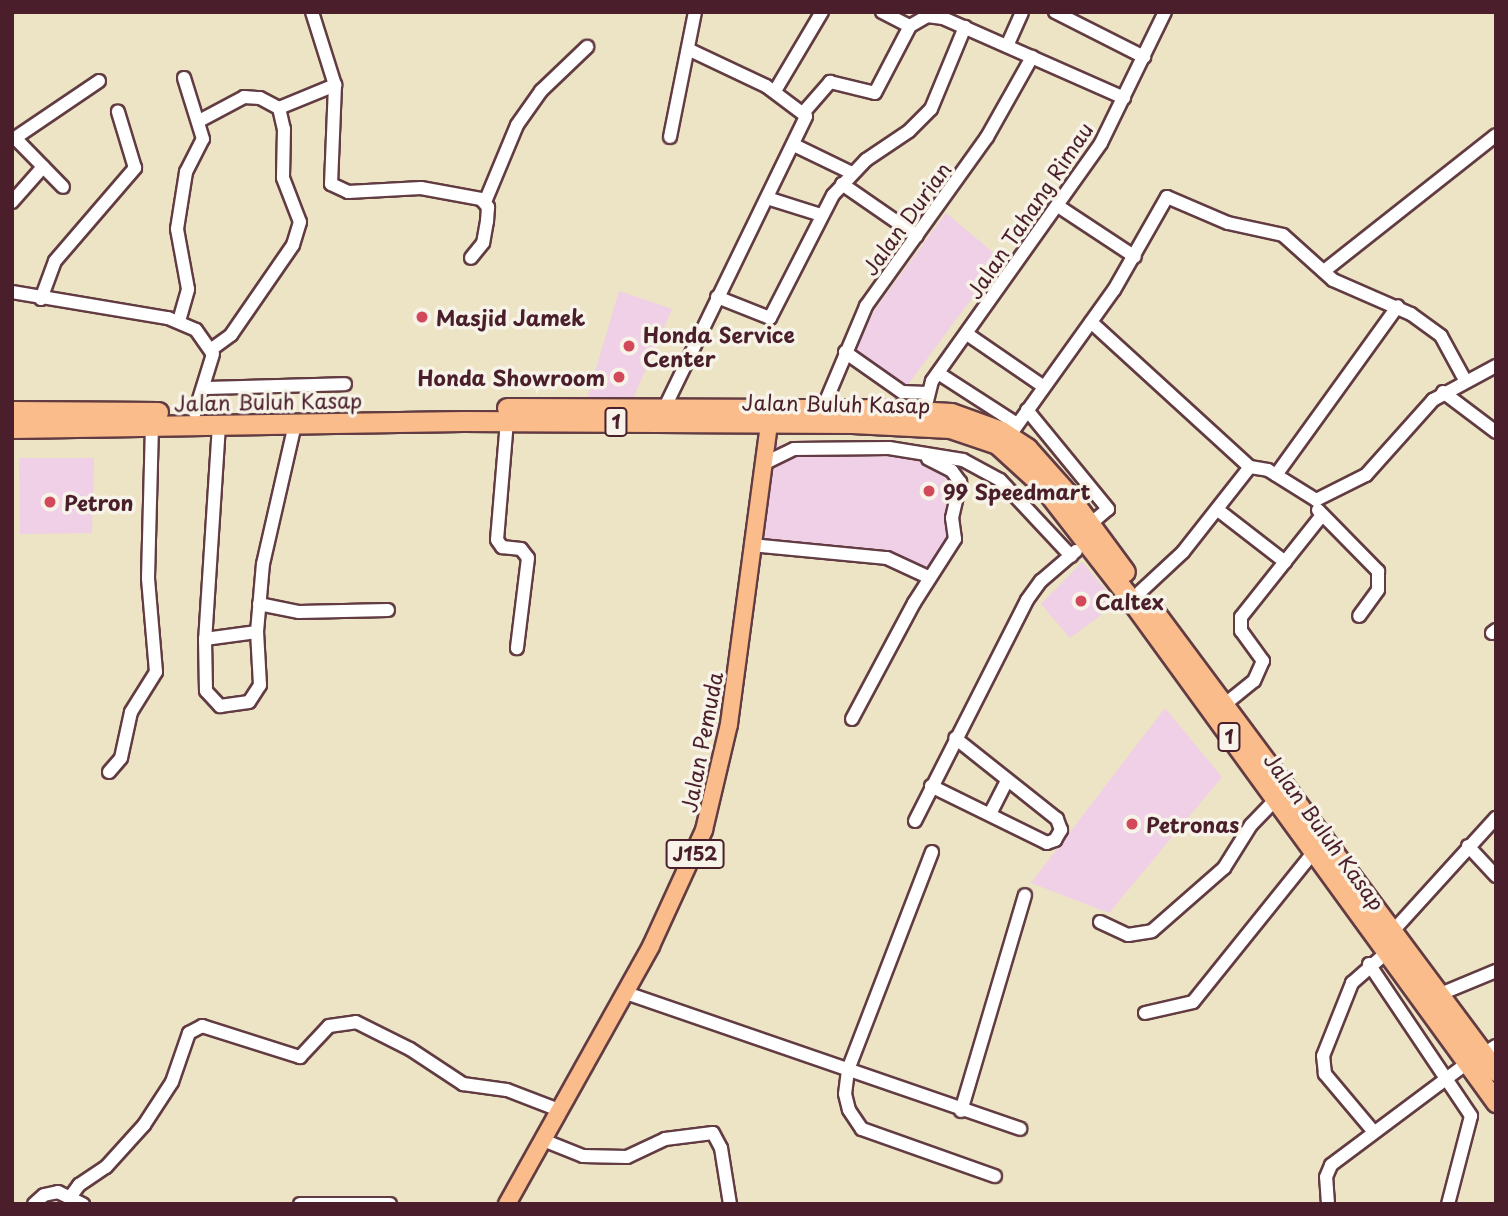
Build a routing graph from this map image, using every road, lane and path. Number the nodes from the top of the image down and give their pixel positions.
1 (312, 12) edge
2 (695, 12) edge
3 (822, 12) edge
4 (882, 12) edge
5 (1022, 12) edge
6 (1055, 12) edge
7 (1162, 13) edge
8 (910, 26) junction
9 (965, 27) junction
10 (1007, 46) junction
11 (587, 47) dead end
12 (690, 50) junction
13 (1032, 57) junction
14 (1144, 57) junction
15 (184, 78) dead end
16 (99, 81) dead end
17 (335, 85) junction
18 (775, 91) junction
19 (1124, 98) junction
20 (279, 108) junction
21 (118, 112) dead end
22 (804, 112) junction
23 (201, 120) junction
24 (1496, 135) edge
25 (670, 137) dead end
26 (14, 139) edge
27 (794, 145) junction
28 (43, 167) junction
29 (852, 173) junction
30 (842, 184) junction
31 (63, 187) dead end
32 (767, 198) junction
33 (12, 202) edge
34 (485, 202) junction
35 (1058, 206) junction
36 (821, 215) junction
37 (917, 236) junction
38 (1135, 257) junction
39 (471, 258) dead end
40 (1324, 271) junction
41 (12, 292) edge
42 (716, 297) junction
43 (41, 299) junction
44 (1398, 306) junction
45 (179, 321) junction
46 (1091, 322) junction
47 (967, 334) junction
48 (212, 349) junction
49 (845, 352) junction
50 (1496, 366) edge
51 (938, 373) junction
52 (1465, 380) junction
53 (345, 384) dead end
54 (1044, 387) junction
55 (204, 388) junction
56 (1443, 392) junction
57 (666, 407) junction
58 (823, 408) junction
59 (925, 409) junction
60 (1027, 410) junction
61 (12, 411) edge
62 (195, 412) junction
63 (770, 417) junction
64 (507, 421) junction
65 (295, 424) junction
66 (152, 425) junction
67 (219, 425) junction
68 (12, 428) edge
69 (1014, 430) junction
70 (1496, 432) edge
71 (916, 453) junction
72 (763, 464) junction
73 (1250, 467) junction
74 (1276, 475) junction
75 (1316, 500) junction
76 (1218, 510) junction
77 (1322, 515) junction
78 (1082, 541) junction
79 (751, 545) junction
80 (1285, 562) junction
81 (930, 578) junction
82 (1140, 592) junction
83 (259, 604) junction
84 (388, 610) dead end
85 (1359, 616) dead end
86 (257, 632) junction
87 (205, 639) junction
88 (517, 648) dead end
89 (1224, 705) junction
90 (852, 719) dead end
91 (955, 738) junction
92 (109, 772) dead end
93 (1007, 780) junction
94 (932, 786) junction
95 (1274, 801) junction
96 (990, 814) junction
97 (1496, 818) edge
98 (915, 821) dead end
99 (1468, 846) junction
100 (932, 852) dead end
101 (1312, 854) junction
102 (1496, 876) edge
103 (1024, 895) dead end
104 (1100, 922) dead end
105 (1393, 931) junction
106 (1386, 953) junction
107 (1369, 964) junction
108 (1496, 971) edge
109 (626, 993) junction
110 (1438, 995) junction
111 (1146, 1013) dead end
112 (1457, 1035) junction
113 (1484, 1062) edge
114 (848, 1070) junction
115 (1448, 1076) junction
116 (1496, 1102) edge
117 (559, 1110) junction
118 (961, 1111) junction
119 (1020, 1129) dead end
120 (1373, 1131) junction
121 (543, 1140) junction
122 (995, 1177) dead end
123 (71, 1196) junction
124 (34, 1204) edge
125 (83, 1204) edge
126 (300, 1204) edge
127 (390, 1204) edge
128 (507, 1204) edge
129 (730, 1204) edge
130 (1328, 1204) edge
131 (1448, 1204) edge

1 - 17 street
2 - 12 street
3 - 18 street
4 - 8 street
5 - 10 street
6 - 14 street
7 - 14 street, Jalan Tahang Rimau
8 - 9 street
8 - 22 street
9 - 10 street
9 - 29 street
10 - 13 street
11 - 34 street
12 - 18 street
12 - 25 street
13 - 19 street
13 - 37 street, Jalan Durian
14 - 19 street, Jalan Tahang Rimau
15 - 23 street
16 - 26 street
17 - 20 street
17 - 34 street
18 - 22 street
19 - 35 street, Jalan Tahang Rimau
20 - 23 street
20 - 48 street
21 - 43 street
22 - 27 street
23 - 45 street
24 - 40 street
26 - 28 street
27 - 29 street
27 - 32 street
28 - 31 street
28 - 33 street
29 - 30 street
30 - 36 street
30 - 37 street
32 - 36 street
32 - 42 street
34 - 39 street
35 - 38 street
35 - 47 street, Jalan Tahang Rimau
36 - 42 street
37 - 49 street, Jalan Durian
38 - 40 street
38 - 46 street
40 - 44 street
41 - 43 street
42 - 57 street
43 - 45 street
44 - 52 street
44 - 74 street
45 - 48 street
46 - 54 street
46 - 73 street
47 - 51 street, Jalan Tahang Rimau
47 - 54 street
48 - 55 street
49 - 58 street, Jalan Durian
49 - 59 street
50 - 52 street
51 - 59 street, Jalan Tahang Rimau
51 - 69 street
52 - 56 street
53 - 55 street
54 - 60 street
55 - 62 street
56 - 70 street
56 - 75 street
57 - 62 highway, Jalan Buluh Kasap / 1
57 - 63 highway, Jalan Buluh Kasap / 1
58 - 59 highway, Jalan Buluh Kasap / 1
58 - 63 highway, Jalan Buluh Kasap / 1
59 - 63 highway, Jalan Buluh Kasap / 1
59 - 69 highway, Jalan Buluh Kasap / 1
59 - 78 highway, Jalan Buluh Kasap / 1
60 - 69 street
60 - 78 street
61 - 62 highway, Jalan Buluh Kasap / 1
63 - 64 highway, Jalan Buluh Kasap / 1
63 - 72 main road, Jalan Pemuda / J152
64 - 65 highway, Jalan Buluh Kasap / 1
64 - 88 street
65 - 67 highway, Jalan Buluh Kasap / 1
65 - 83 street
66 - 67 highway, Jalan Buluh Kasap / 1
66 - 68 highway, Jalan Buluh Kasap / 1
66 - 92 street
67 - 87 street
69 - 78 highway, Jalan Buluh Kasap / 1
71 - 72 street
71 - 78 street
71 - 81 street
72 - 79 main road, Jalan Pemuda / J152
73 - 74 street
73 - 76 street
74 - 75 street
75 - 77 street
76 - 80 street
76 - 82 street
77 - 80 street
77 - 85 street
78 - 82 highway, Jalan Buluh Kasap / 1
78 - 91 street
78 - 95 highway, Jalan Buluh Kasap / 1
79 - 81 street
79 - 109 main road, Jalan Pemuda / J152
80 - 89 street
81 - 90 street
82 - 89 highway, Jalan Buluh Kasap / 1
83 - 84 street
83 - 86 street
86 - 87 street
86 - 87 street
89 - 105 highway, Jalan Buluh Kasap / 1
91 - 93 street
91 - 94 street
93 - 96 street
93 - 96 street
94 - 96 street
94 - 98 street
95 - 101 highway, Jalan Buluh Kasap / 1
95 - 104 street
97 - 99 street
99 - 102 street
99 - 105 street
100 - 114 street
101 - 106 highway, Jalan Buluh Kasap / 1
101 - 111 street
103 - 118 street
105 - 110 highway, Jalan Buluh Kasap / 1
106 - 107 street
106 - 112 highway, Jalan Buluh Kasap / 1
107 - 115 street
107 - 120 street
108 - 110 street
109 - 114 street
109 - 117 main road, Jalan Pemuda / J152
110 - 112 highway, Jalan Buluh Kasap / 1
112 - 113 highway, Jalan Buluh Kasap / 1
113 - 115 street
113 - 116 highway, Jalan Buluh Kasap / 1
114 - 118 street
114 - 122 street
115 - 120 street
115 - 131 street
117 - 121 main road, Jalan Pemuda / J152
117 - 123 street
118 - 119 street
120 - 130 street
121 - 128 main road, Jalan Pemuda / J152
121 - 129 street
123 - 124 street
123 - 125 street
126 - 127 street

